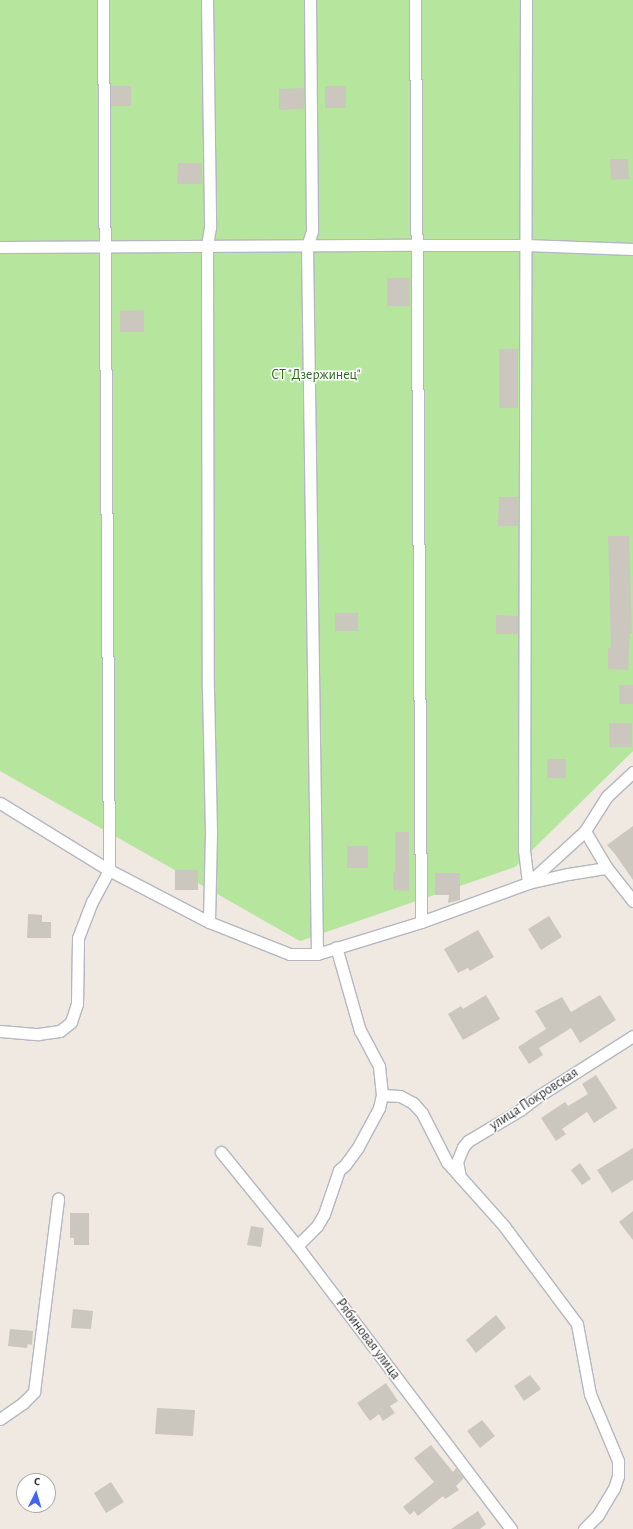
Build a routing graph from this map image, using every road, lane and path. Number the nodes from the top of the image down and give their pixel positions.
1 (103, 0) edge
2 (207, 0) edge
3 (310, 0) edge
4 (415, 0) edge
5 (526, 0) edge
6 (207, 245) junction
7 (415, 245) junction
8 (525, 245) junction
9 (307, 246) junction
10 (0, 247) edge
11 (105, 247) junction
12 (633, 248) edge
13 (633, 772) edge
14 (0, 803) edge
15 (585, 831) junction
16 (607, 868) junction
17 (109, 870) junction
18 (528, 883) junction
19 (633, 900) edge
20 (209, 922) junction
21 (421, 922) junction
22 (336, 947) junction
23 (318, 954) junction
24 (0, 1031) edge
25 (633, 1036) edge
26 (382, 1095) junction
27 (220, 1152) dead end
28 (460, 1177) junction
29 (58, 1198) dead end
30 (297, 1246) junction
31 (0, 1419) edge
32 (511, 1529) edge
33 (584, 1529) edge

1 - 11 street
2 - 6 street
3 - 9 street
4 - 7 street
5 - 8 street
6 - 9 street
6 - 11 street
6 - 20 street
7 - 8 street
7 - 9 street
7 - 21 street
8 - 12 street
8 - 18 street
9 - 23 street
10 - 11 street
11 - 17 street
13 - 15 street
14 - 17 street
15 - 16 street
15 - 18 street
16 - 18 street
16 - 19 street
17 - 20 street
17 - 24 street
18 - 21 street
20 - 23 street
21 - 22 street
22 - 23 street
22 - 26 street
25 - 28 street, улица Покровская
26 - 28 street
26 - 30 street
27 - 30 street, Рябиновая улица
28 - 33 street
29 - 31 street
30 - 32 street, Рябиновая улица

